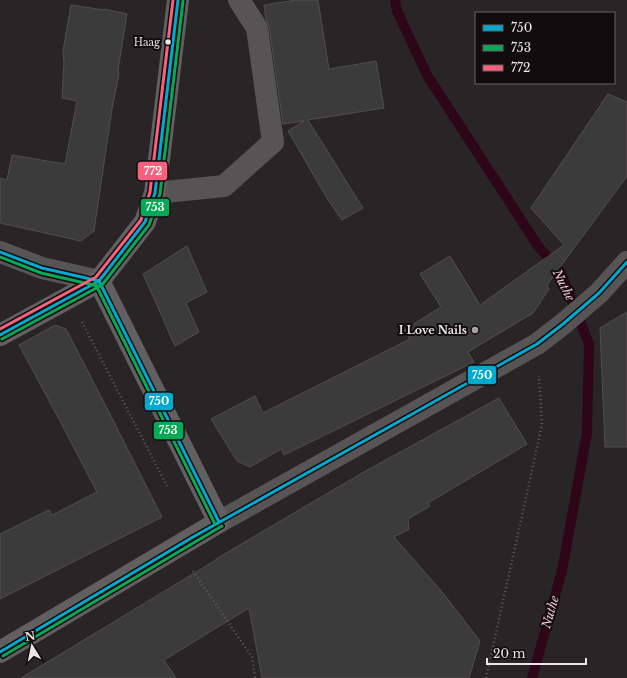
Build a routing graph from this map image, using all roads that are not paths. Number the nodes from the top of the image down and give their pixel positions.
1 (178, 0) edge
2 (239, 0) edge
3 (155, 193) junction
4 (0, 252) edge
5 (627, 262) edge
6 (99, 281) junction
7 (0, 335) edge
8 (219, 522) junction
9 (0, 652) edge

1 - 3 main road
2 - 3 street
3 - 6 main road
4 - 6 street
5 - 8 street
6 - 7 main road
6 - 8 main road
8 - 9 main road

